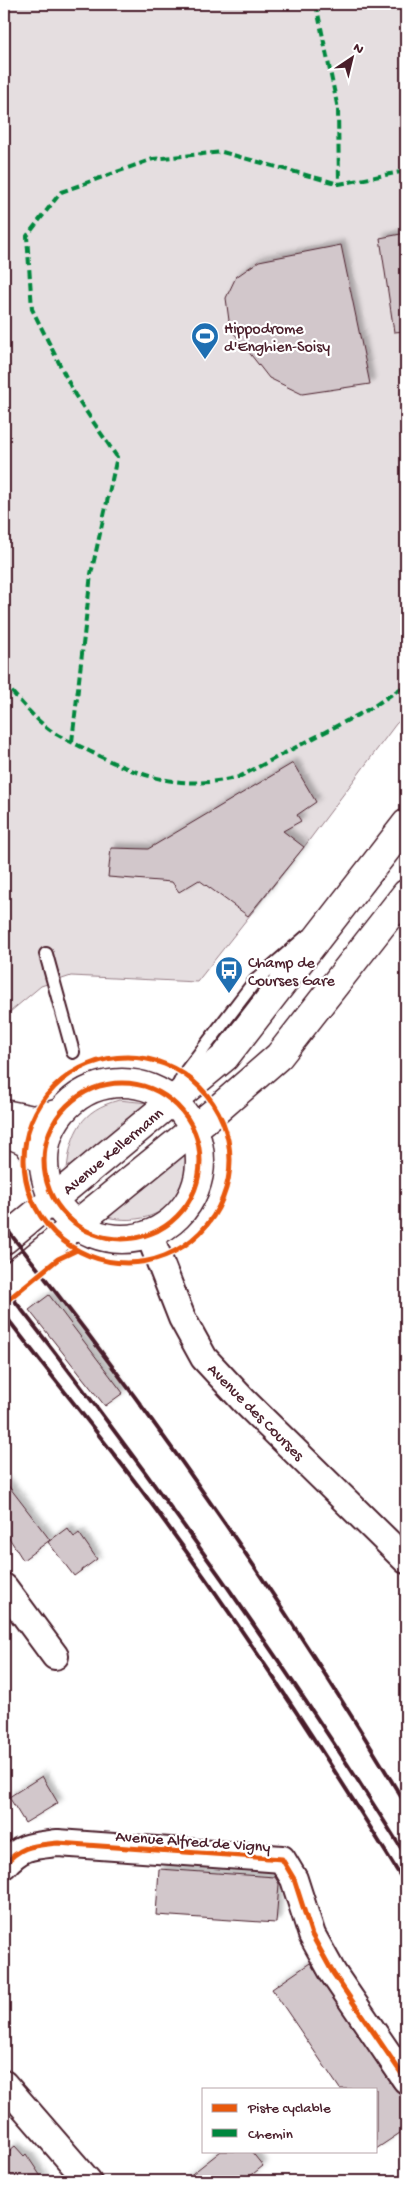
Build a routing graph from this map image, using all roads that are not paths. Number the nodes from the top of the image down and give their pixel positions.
1 (406, 824) edge
2 (406, 894) edge
3 (46, 954) dead end
4 (73, 1052) dead end
5 (171, 1101) junction
6 (4, 1114) edge
7 (60, 1114) junction
8 (194, 1128) junction
9 (4, 1132) edge
10 (43, 1163) junction
11 (52, 1200) junction
12 (76, 1224) junction
13 (149, 1234) junction
14 (4, 1240) edge
15 (4, 1283) edge
16 (406, 1560) edge
17 (4, 1587) edge
18 (55, 1656) dead end
19 (4, 1865) edge
20 (406, 2080) edge
21 (4, 2084) edge
22 (88, 2181) edge

1 - 5 main road, Avenue Kellermann
2 - 8 main road, Avenue Kellermann
3 - 4 lane
5 - 7 main road
5 - 8 main road
5 - 11 main road, Avenue Kellermann
6 - 7 main road
7 - 10 main road
8 - 12 main road, Avenue Kellermann
8 - 13 main road
9 - 10 main road
10 - 11 main road
11 - 12 main road
11 - 14 main road, Avenue Kellermann
12 - 13 main road
12 - 15 main road, Avenue Kellermann
13 - 16 street, Avenue des Courses
17 - 18 street
19 - 20 street, Avenue Alfred de Vigny
21 - 22 street

